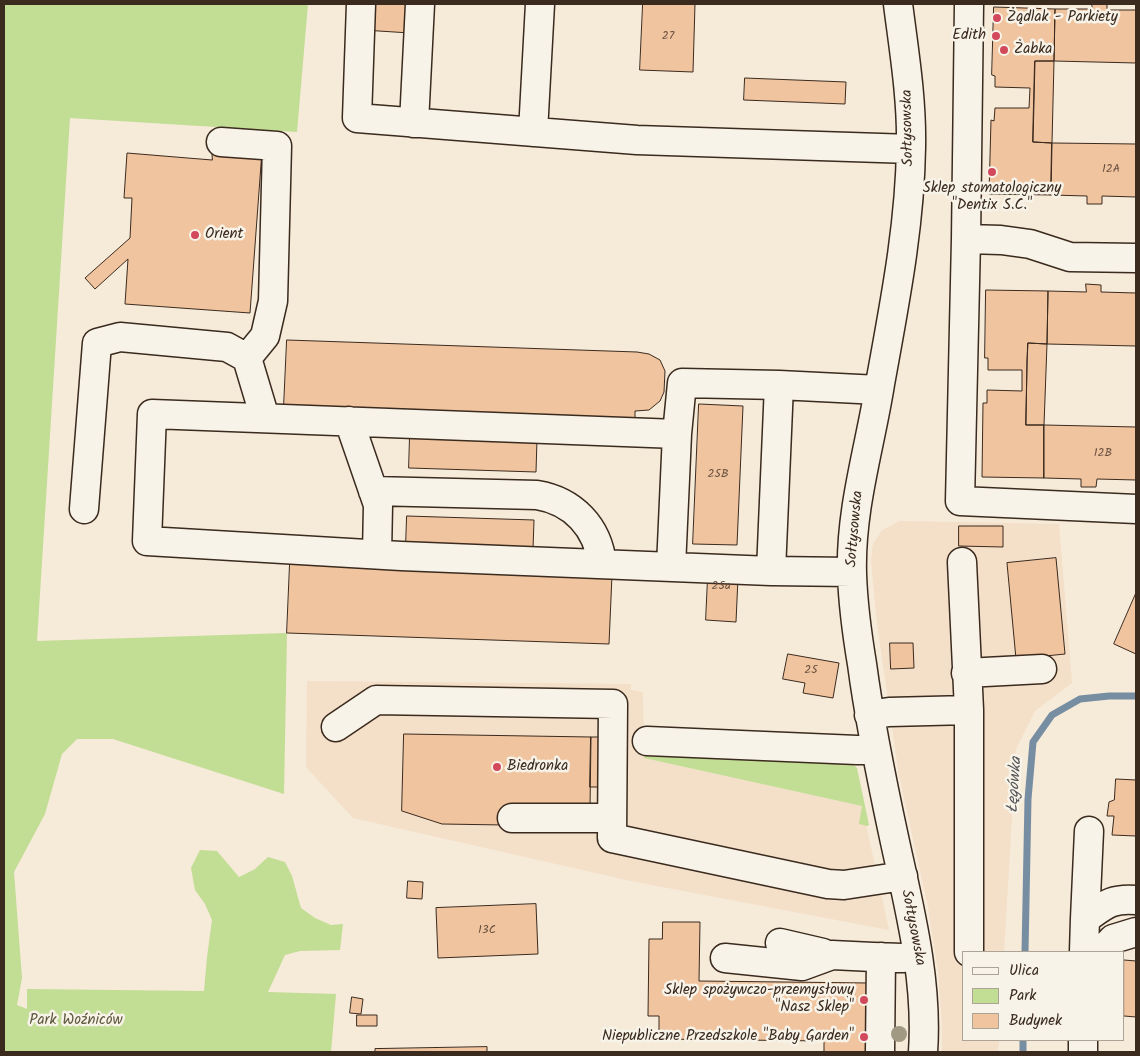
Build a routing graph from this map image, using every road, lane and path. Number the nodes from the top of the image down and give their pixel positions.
1 (361, 4) edge
2 (420, 4) edge
3 (540, 4) edge
4 (898, 4) edge
5 (969, 4) edge
6 (414, 123) junction
7 (533, 132) junction
8 (221, 142) dead end
9 (911, 149) junction
10 (966, 240) junction
11 (1136, 258) edge
12 (247, 358) junction
13 (779, 385) junction
14 (879, 390) junction
15 (265, 418) junction
16 (349, 421) junction
17 (677, 434) junction
18 (373, 490) junction
19 (84, 509) dead end
20 (1136, 509) edge
21 (377, 554) junction
22 (962, 562) dead end
23 (602, 564) junction
24 (671, 567) junction
25 (771, 571) junction
26 (852, 572) junction
27 (1042, 669) dead end
28 (966, 673) junction
29 (969, 710) junction
30 (869, 715) junction
31 (336, 727) dead end
32 (647, 741) dead end
33 (875, 750) junction
34 (512, 818) dead end
35 (612, 818) junction
36 (1089, 831) dead end
37 (903, 876) junction
38 (1136, 900) edge
39 (1085, 919) junction
40 (1136, 932) edge
41 (780, 943) dead end
42 (969, 951) edge
43 (1084, 951) edge
44 (1103, 951) edge
45 (832, 955) junction
46 (918, 956) junction
47 (881, 957) junction
48 (725, 958) dead end
49 (880, 1052) edge
50 (924, 1052) edge

1 - 6 street
2 - 6 street
3 - 7 street
4 - 9 street, Sołtysowska
5 - 10 street
6 - 7 street
7 - 9 street
8 - 12 street
9 - 14 street, Sołtysowska
10 - 11 street
10 - 20 street
12 - 15 street
12 - 19 street
13 - 14 street
13 - 17 street
13 - 25 street
14 - 26 street, Sołtysowska
15 - 16 street
15 - 21 street
16 - 17 street
16 - 18 street
17 - 24 street
18 - 21 street
18 - 23 street
21 - 23 street
22 - 28 street
23 - 24 street
24 - 25 street
25 - 26 street
26 - 30 street, Sołtysowska
27 - 28 street
28 - 29 street
29 - 30 street
29 - 42 street
30 - 33 street, Sołtysowska
31 - 35 street
32 - 33 street
33 - 37 street, Sołtysowska
34 - 35 street
35 - 37 street
36 - 39 street
37 - 46 street, Sołtysowska
38 - 39 street
39 - 43 street
40 - 44 street
41 - 45 street
45 - 47 street
45 - 48 street
46 - 47 street
46 - 50 street, Sołtysowska
47 - 49 street

